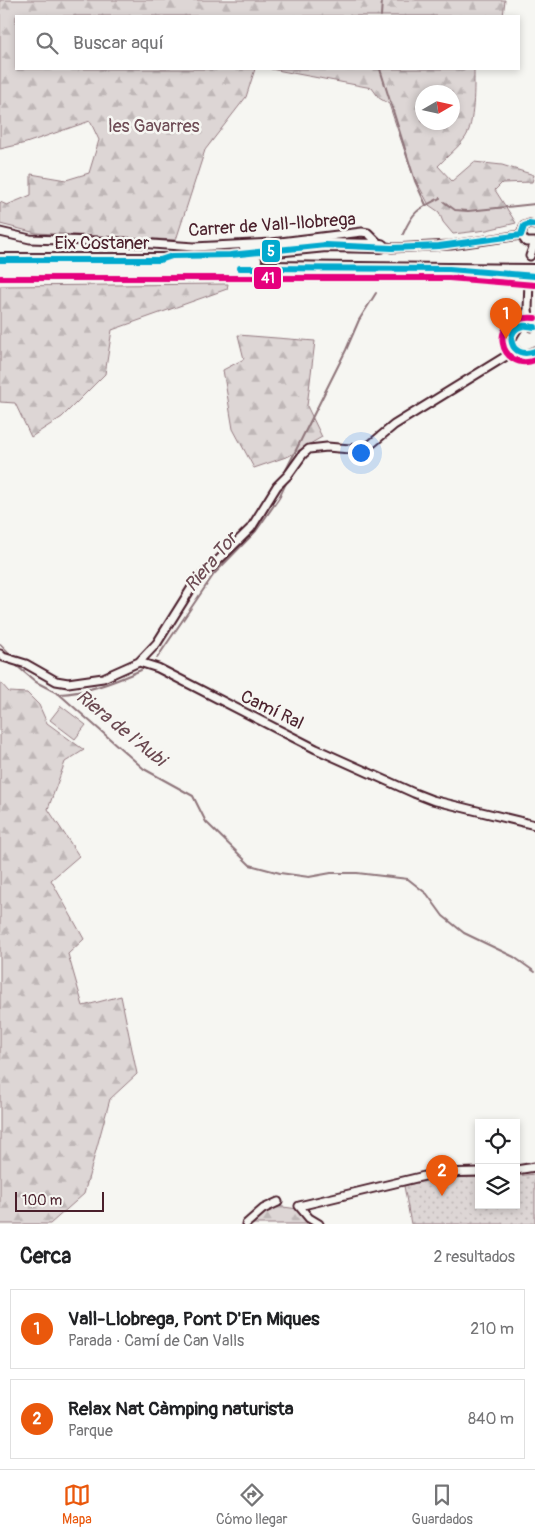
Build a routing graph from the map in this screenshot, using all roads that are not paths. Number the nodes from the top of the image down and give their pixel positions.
1 (535, 225) edge
2 (0, 232) edge
3 (521, 234) junction
4 (367, 240) junction
5 (526, 242) junction
6 (535, 242) edge
7 (382, 246) joint
8 (0, 260) edge
9 (160, 260) junction
10 (535, 263) edge
11 (0, 269) edge
12 (533, 275) edge
13 (528, 310) junction
14 (518, 328) junction
15 (533, 328) edge
16 (516, 350) junction
17 (535, 351) edge
18 (0, 654) edge
19 (139, 662) junction
20 (535, 825) edge
21 (535, 1167) edge
22 (520, 1169) edge
23 (475, 1172) edge
24 (278, 1202) dead end
25 (246, 1224) edge
26 (320, 1224) edge

1 - 3 street
2 - 4 street, Carrer de Vall-llobrega
3 - 5 street
3 - 7 street
4 - 7 highway
4 - 9 highway
5 - 6 street
5 - 6 street
8 - 9 highway, Eix Costaner
9 - 10 highway, Eix Costaner
11 - 12 highway
12 - 13 street
13 - 14 street
13 - 15 street
14 - 15 street
14 - 16 street
16 - 17 street
16 - 19 street
18 - 19 street
19 - 20 street, Camí Ral
21 - 22 street
23 - 26 street
24 - 25 street

